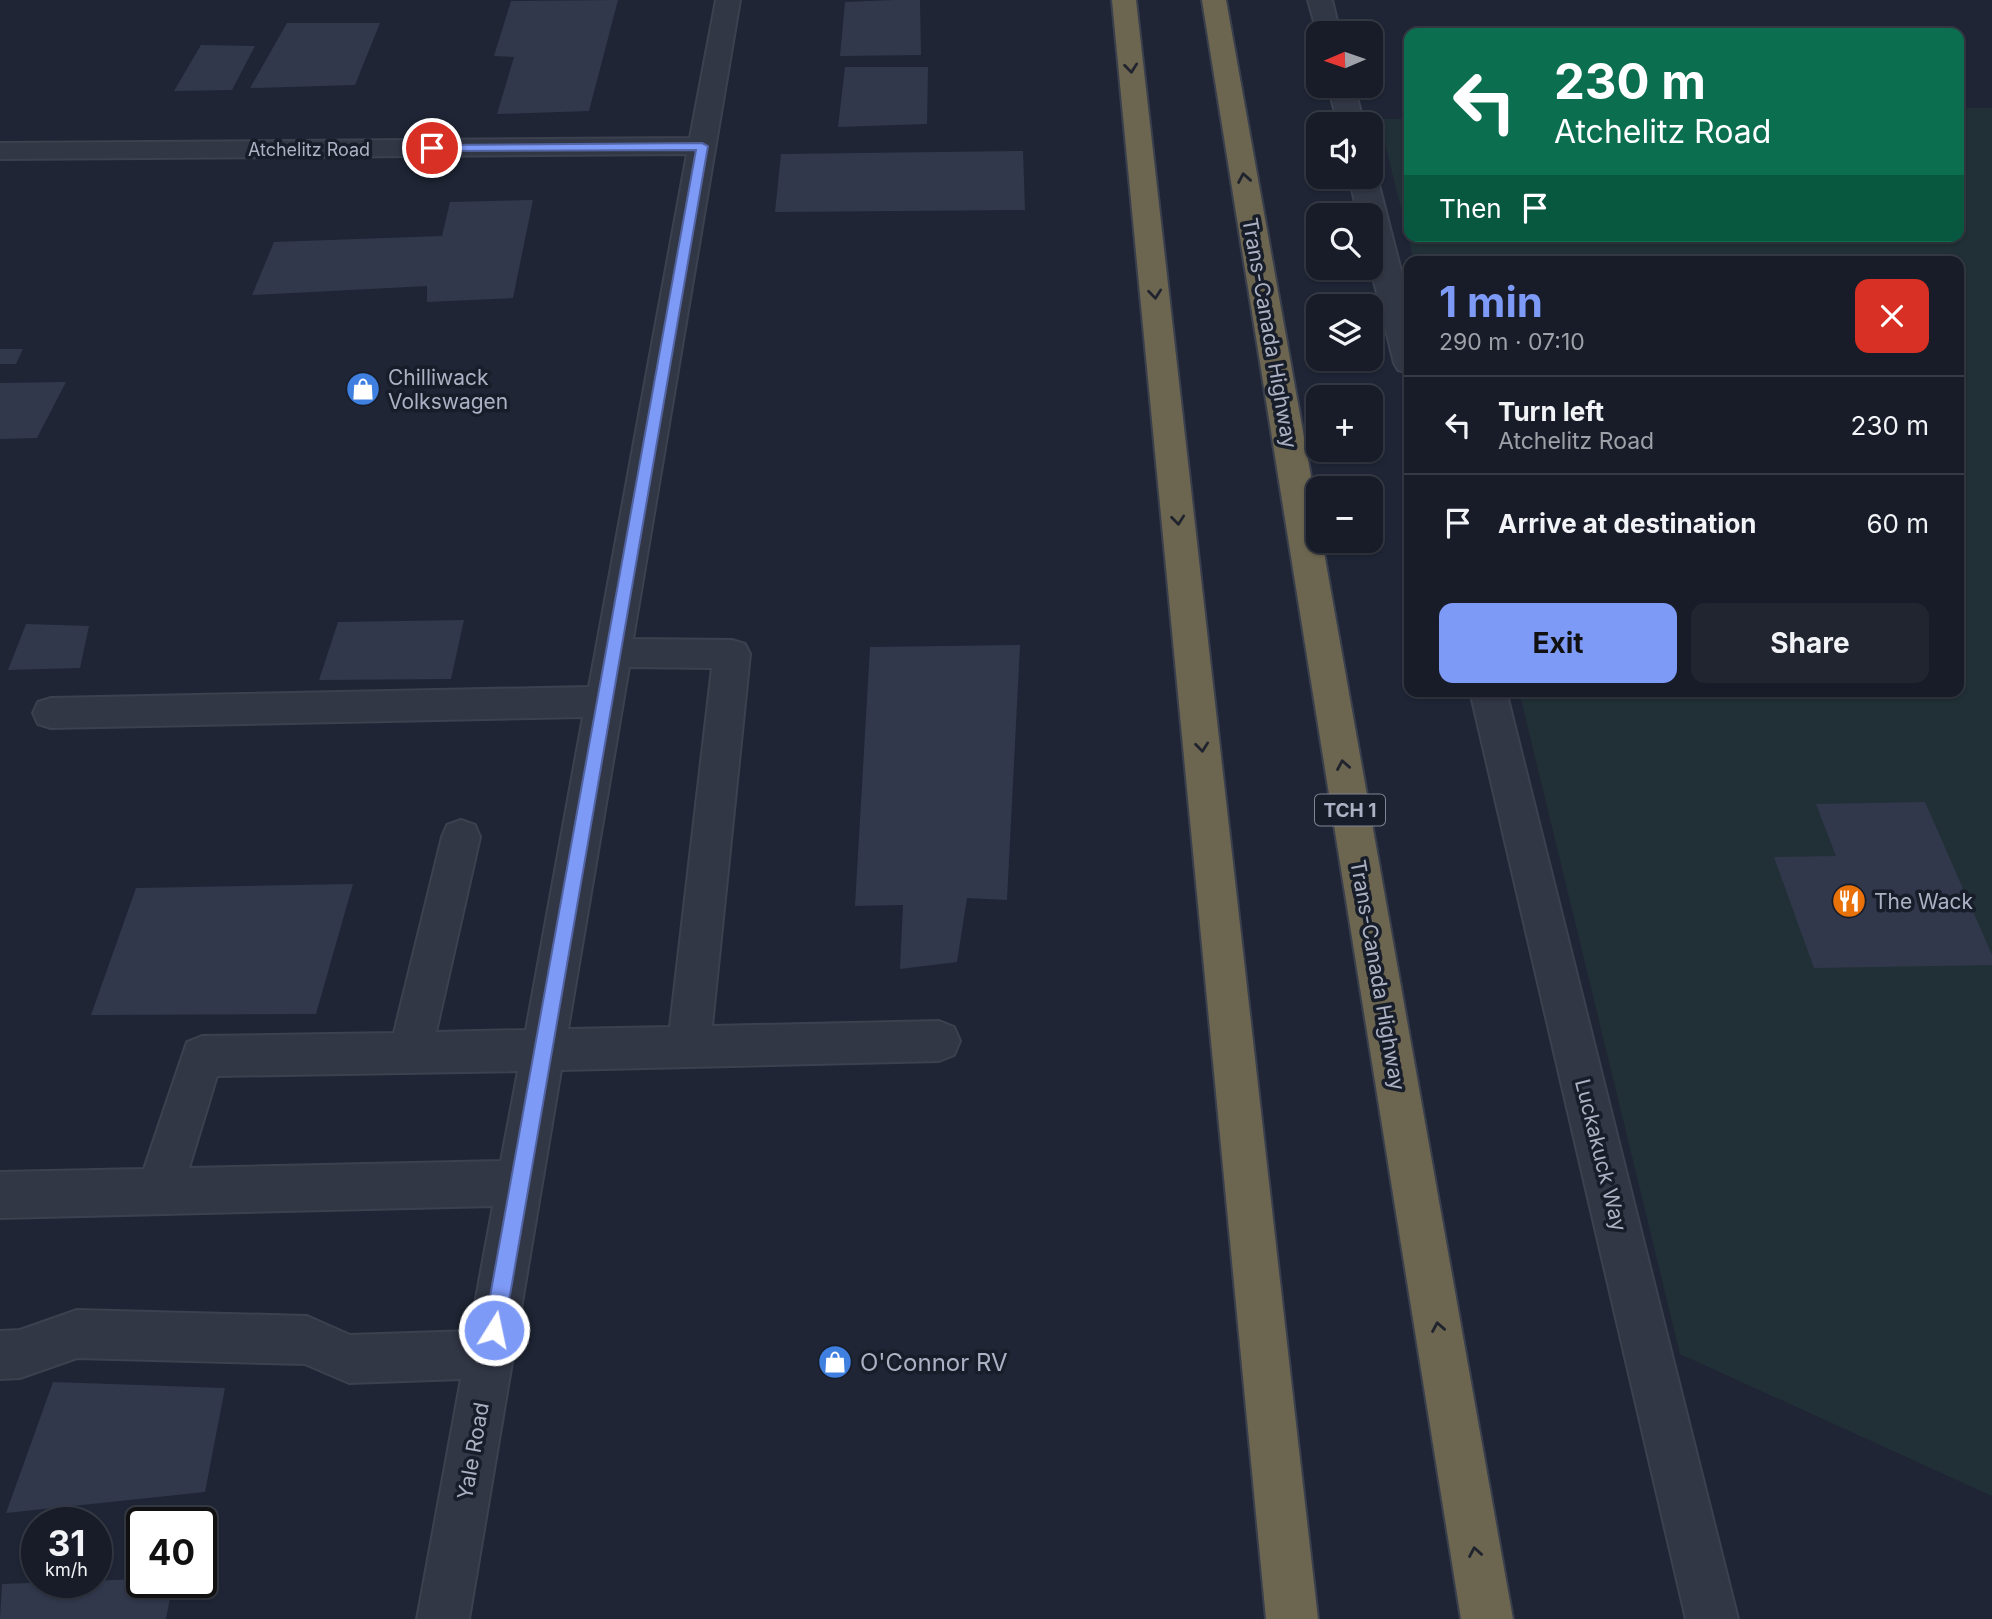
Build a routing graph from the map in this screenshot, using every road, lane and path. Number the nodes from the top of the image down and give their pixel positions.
1 (729, 0) edge
2 (1124, 0) edge
3 (1214, 0) edge
4 (1320, 0) edge
5 (1325, 21) edge
6 (702, 146) junction
7 (0, 151) edge
8 (1366, 189) edge
9 (1404, 343) edge
10 (613, 653) junction
11 (1490, 697) edge
12 (605, 702) junction
13 (51, 713) dead end
14 (461, 837) dead end
15 (939, 1041) dead end
16 (689, 1046) junction
17 (544, 1048) junction
18 (410, 1053) junction
19 (520, 1183) junction
20 (159, 1192) junction
21 (0, 1195) edge
22 (0, 1354) edge
23 (490, 1354) junction
24 (443, 1619) edge
25 (1292, 1619) edge
26 (1487, 1619) edge
27 (1712, 1619) edge

1 - 6 street, Yale Road
2 -> 25 highway
26 -> 3 highway, Trans-Canada Highway / TCH 1
4 - 5 street
6 - 7 street, Atchelitz Road
6 - 10 street, Yale Road
8 - 9 street
10 - 12 street, Yale Road
10 - 16 street
11 - 27 street, Luckakuck Way
12 - 13 street
12 - 17 street, Yale Road
14 - 18 street
15 - 16 street
16 - 17 street
17 - 18 street
17 - 19 street, Yale Road
18 - 20 street
19 - 20 street
19 - 23 street, Yale Road
20 - 21 street
22 - 23 street
23 - 24 street, Yale Road

